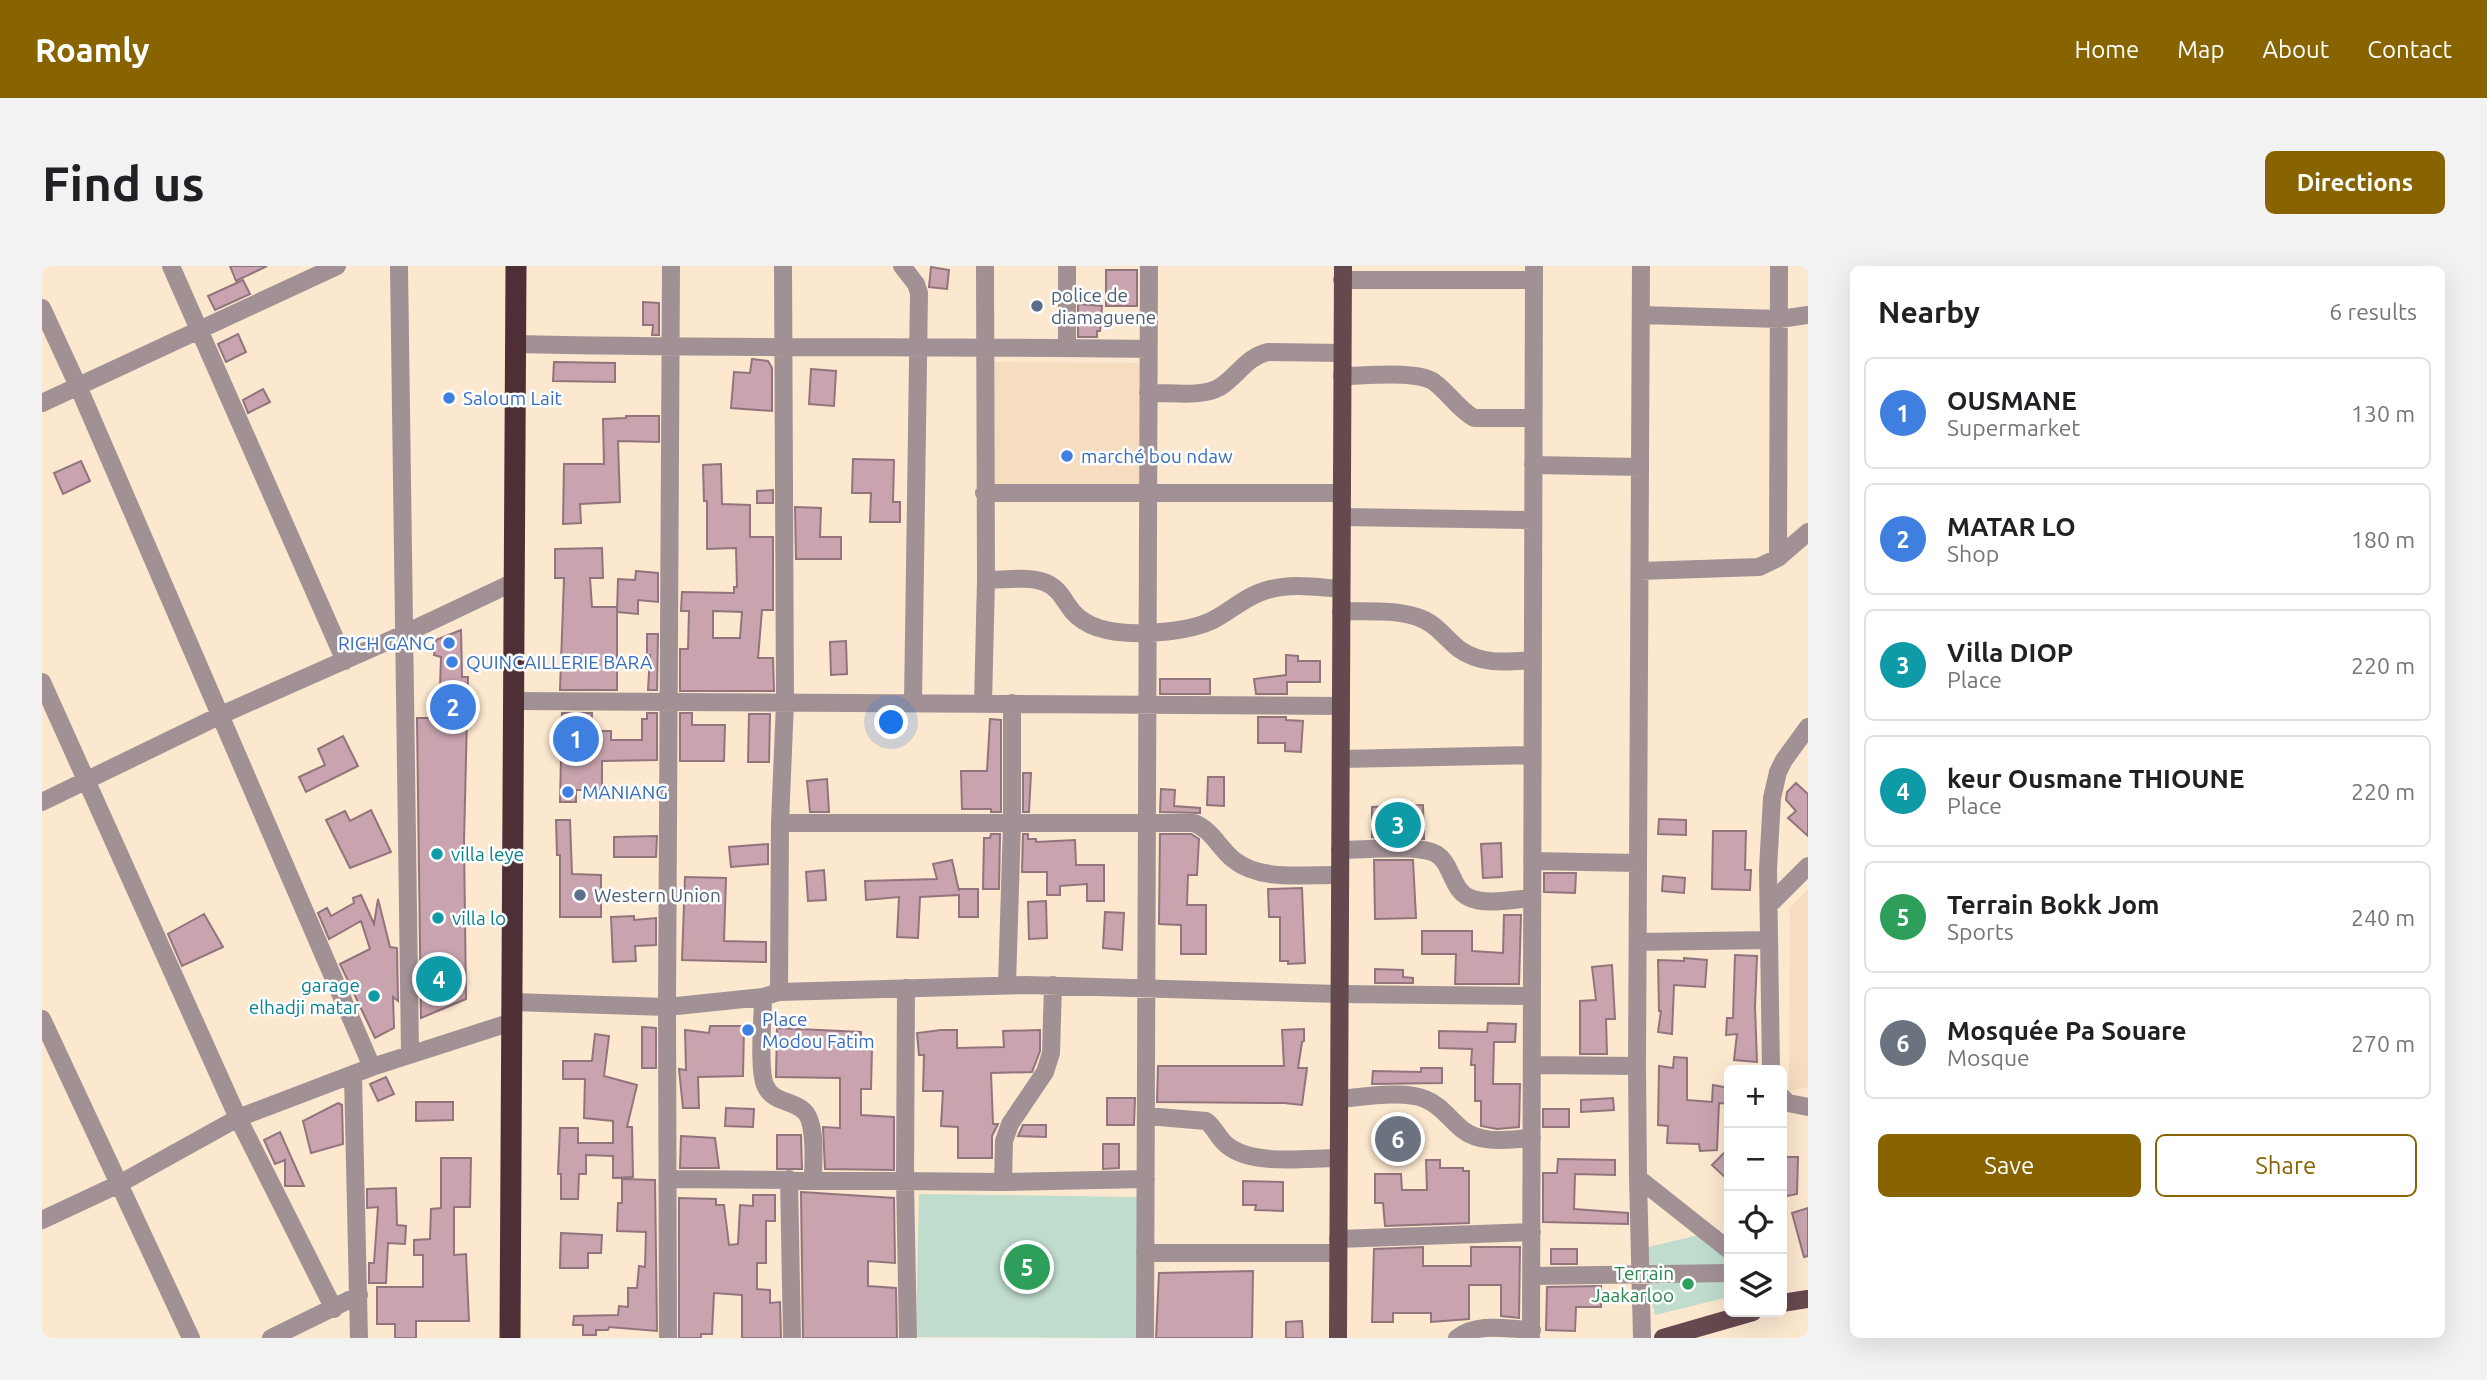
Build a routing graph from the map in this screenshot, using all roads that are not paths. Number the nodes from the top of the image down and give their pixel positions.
1 (171, 266) edge
2 (337, 266) edge
3 (399, 266) edge
4 (516, 266) edge
5 (671, 266) edge
6 (783, 266) edge
7 (902, 266) edge
8 (985, 266) edge
9 (1067, 266) edge
10 (1149, 266) edge
11 (1641, 266) edge
12 (1779, 266) edge
13 (1343, 273) edge
14 (1534, 273) edge
15 (42, 308) edge
16 (1641, 314) junction
17 (1808, 315) edge
18 (1780, 319) junction
19 (199, 330) junction
20 (516, 344) junction
21 (985, 346) junction
22 (670, 347) junction
23 (919, 347) junction
24 (783, 348) junction
25 (1067, 348) junction
26 (1148, 349) junction
27 (1342, 353) junction
28 (1342, 376) junction
29 (78, 386) junction
30 (1148, 393) junction
31 (42, 403) edge
32 (1533, 418) junction
33 (1533, 465) junction
34 (1640, 467) junction
35 (984, 493) junction
36 (1148, 493) junction
37 (1342, 493) junction
38 (1342, 517) junction
39 (1532, 520) junction
40 (1808, 532) edge
41 (1779, 558) junction
42 (1640, 571) junction
43 (986, 580) junction
44 (514, 582) junction
45 (1341, 589) junction
46 (1341, 611) junction
47 (1147, 633) junction
48 (404, 635) junction
49 (1532, 660) junction
50 (345, 661) junction
51 (42, 682) edge
52 (513, 701) junction
53 (670, 702) junction
54 (785, 702) junction
55 (912, 703) junction
56 (1012, 703) junction
57 (983, 704) junction
58 (1147, 705) junction
59 (1341, 706) junction
60 (221, 715) junction
61 (1808, 727) edge
62 (1532, 755) junction
63 (1340, 759) junction
64 (88, 780) junction
65 (42, 802) edge
66 (780, 823) junction
67 (1012, 823) junction
68 (1147, 824) junction
69 (1340, 850) junction
70 (1532, 861) junction
71 (1638, 863) junction
72 (1808, 866) edge
73 (1340, 874) junction
74 (1532, 898) junction
75 (1769, 905) junction
76 (1769, 940) junction
77 (1638, 942) junction
78 (1007, 985) junction
79 (1053, 985) junction
80 (906, 988) junction
81 (1146, 988) junction
82 (771, 994) junction
83 (1339, 994) junction
84 (1532, 996) junction
85 (667, 1007) junction
86 (512, 1012) junction
87 (42, 1019) edge
88 (410, 1053) junction
89 (1532, 1065) junction
90 (1771, 1065) edge
91 (372, 1066) junction
92 (1637, 1066) junction
93 (353, 1076) junction
94 (1339, 1099) junction
95 (1787, 1102) edge
96 (1808, 1107) edge
97 (1147, 1116) junction
98 (238, 1118) junction
99 (1532, 1138) junction
100 (1337, 1158) junction
101 (1638, 1178) junction
102 (668, 1179) junction
103 (1146, 1179) junction
104 (789, 1180) junction
105 (814, 1180) junction
106 (905, 1181) junction
107 (1003, 1182) junction
108 (119, 1184) junction
109 (42, 1220) edge
110 (1532, 1232) junction
111 (1338, 1246) junction
112 (1724, 1246) edge
113 (1145, 1253) junction
114 (1641, 1273) junction
115 (1724, 1273) edge
116 (1532, 1276) junction
117 (359, 1295) junction
118 (334, 1308) junction
119 (1736, 1317) edge
120 (1531, 1334) edge
121 (191, 1338) edge
122 (271, 1338) edge
123 (359, 1338) edge
124 (510, 1338) edge
125 (668, 1338) edge
126 (792, 1338) edge
127 (908, 1338) edge
128 (1145, 1338) edge
129 (1338, 1338) edge
130 (1457, 1338) edge
131 (1643, 1338) edge
132 (1663, 1338) edge

1 - 19 street
2 - 19 street
3 - 48 street
4 - 20 highway
5 - 22 street
6 - 24 street
7 - 23 street
8 - 21 street
9 - 25 street
10 - 26 street
11 - 16 street
12 - 18 street
13 - 14 street
13 - 27 main road
14 - 32 street
15 - 29 street
16 - 18 street
16 - 34 street
17 - 18 street
18 - 41 street
19 - 29 street
19 - 50 street
20 - 22 street
20 - 44 highway
21 - 23 street
21 - 25 street
21 - 35 street
22 - 24 street
22 - 53 street
23 - 24 street
23 - 55 street
24 - 54 street
25 - 26 street
26 - 30 street
27 - 28 main road
27 - 30 street
28 - 32 street
28 - 37 main road
29 - 31 street
29 - 60 street
30 - 36 street
32 - 33 street
33 - 34 street
33 - 39 street
34 - 42 street
35 - 36 street
35 - 43 street
36 - 37 street
36 - 47 street
37 - 38 main road
38 - 39 street
38 - 45 main road
39 - 49 street
40 - 41 street
41 - 42 street
42 - 71 street
43 - 47 street
43 - 57 street
44 - 48 street
44 - 52 highway
45 - 46 main road
45 - 47 street
46 - 49 street
46 - 59 main road
47 - 58 street
48 - 50 street
48 - 88 street
49 - 62 street
50 - 60 street
51 - 64 street
52 - 53 street
52 - 86 highway
53 - 54 street
53 - 85 street
54 - 55 street
54 - 66 street
55 - 57 street
56 - 57 street
56 - 58 street
56 - 67 street
58 - 59 street
58 - 68 street
59 - 63 main road
60 - 64 street
60 - 91 street
61 - 75 street
62 - 63 street
62 - 70 street
63 - 69 main road
64 - 65 street
64 - 98 street
66 - 67 street
66 - 82 street
67 - 68 street
67 - 78 street
68 - 73 street
68 - 81 street
69 - 73 main road
69 - 74 street
70 - 71 street
70 - 74 street
71 - 77 street
72 - 75 street
73 - 83 main road
74 - 84 street
75 - 76 street
76 - 77 street
76 - 90 street
77 - 92 street
78 - 79 street
78 - 80 street
79 - 81 street
79 - 107 street
80 - 82 street
80 - 106 street
81 - 83 street
81 - 97 street
82 - 85 street
82 - 105 street
83 - 84 street
83 - 94 main road
84 - 89 street
85 - 86 street
85 - 102 street
86 - 88 street
86 - 124 highway
87 - 108 street
88 - 91 street
89 - 92 street
89 - 99 street
91 - 93 street
92 - 101 street
93 - 98 street
93 - 117 street
94 - 99 street
94 - 100 main road
95 - 96 street
97 - 100 street
97 - 103 street
98 - 108 street
98 - 118 street
99 - 110 street
100 - 111 main road
101 - 112 street
101 - 114 street
102 - 104 street
102 - 125 street
103 - 107 street
103 - 113 street
104 - 105 street
104 - 126 street
105 - 106 street
106 - 107 street
106 - 127 street
108 - 109 street
108 - 121 street
110 - 111 street
110 - 116 street
111 - 113 street
111 - 129 main road
113 - 128 street
114 - 115 street
114 - 116 street
114 - 131 street
116 - 120 street
117 - 118 street
117 - 123 street
118 - 122 street
119 - 132 main road
120 - 130 street

